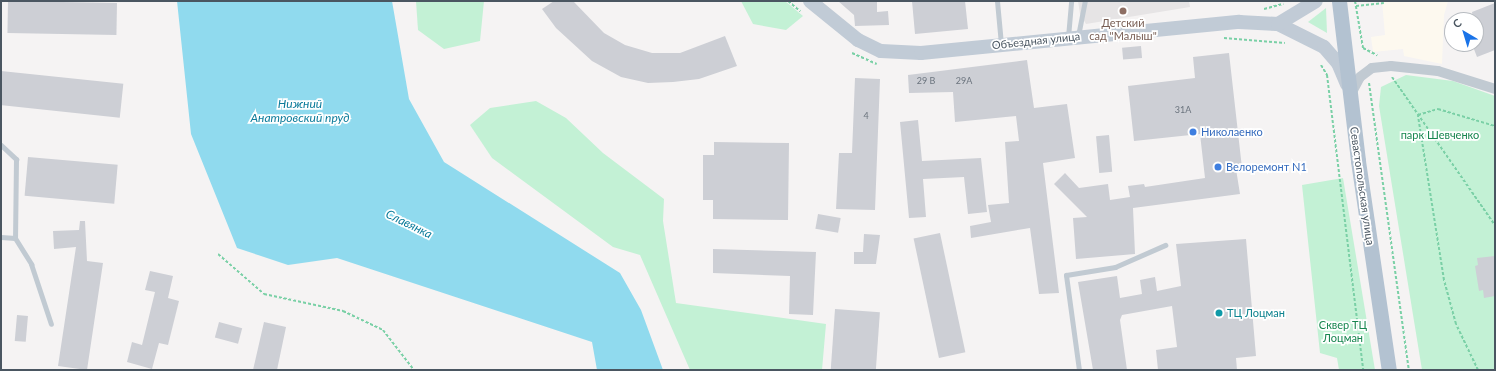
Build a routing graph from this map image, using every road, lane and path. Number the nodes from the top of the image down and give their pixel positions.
1 (810, 1) edge
2 (997, 1) edge
3 (1071, 1) edge
4 (1085, 1) edge
5 (1316, 1) edge
6 (1339, 1) edge
7 (1355, 1) edge
8 (1369, 3) edge
9 (1384, 3) dead end
10 (1356, 6) junction
11 (1278, 24) junction
12 (1073, 37) junction
13 (1216, 38) dead end
14 (1292, 44) dead end
15 (1001, 45) junction
16 (1363, 48) dead end
17 (1318, 59) dead end
18 (1390, 73) dead end
19 (1369, 80) dead end
20 (1495, 89) edge
21 (1351, 94) junction
22 (1418, 115) junction
23 (1495, 126) edge
24 (1, 145) edge
25 (1495, 225) edge
26 (1, 237) edge
27 (15, 238) junction
28 (1165, 245) dead end
29 (218, 254) dead end
30 (51, 324) dead end
31 (414, 370) edge
32 (1079, 370) edge
33 (1363, 370) edge
34 (1389, 370) edge
35 (1409, 370) edge
36 (1478, 370) edge

1 - 15 main road, Объездная улица
2 - 15 lane
3 - 12 lane
4 - 12 lane
5 - 11 main road
6 - 21 main road, Севастопольская улица
7 - 10 path
8 - 9 path
8 - 10 path
10 - 16 path
11 - 12 main road, Объездная улица
11 - 21 main road, Объездная улица
12 - 15 main road, Объездная улица
13 - 14 path
17 - 33 path
18 - 22 path
19 - 35 path
20 - 21 street
21 - 34 main road, Севастопольская улица
22 - 23 path
22 - 25 path
22 - 36 path
24 - 27 lane
26 - 27 lane
27 - 30 lane
28 - 32 lane
29 - 31 path

